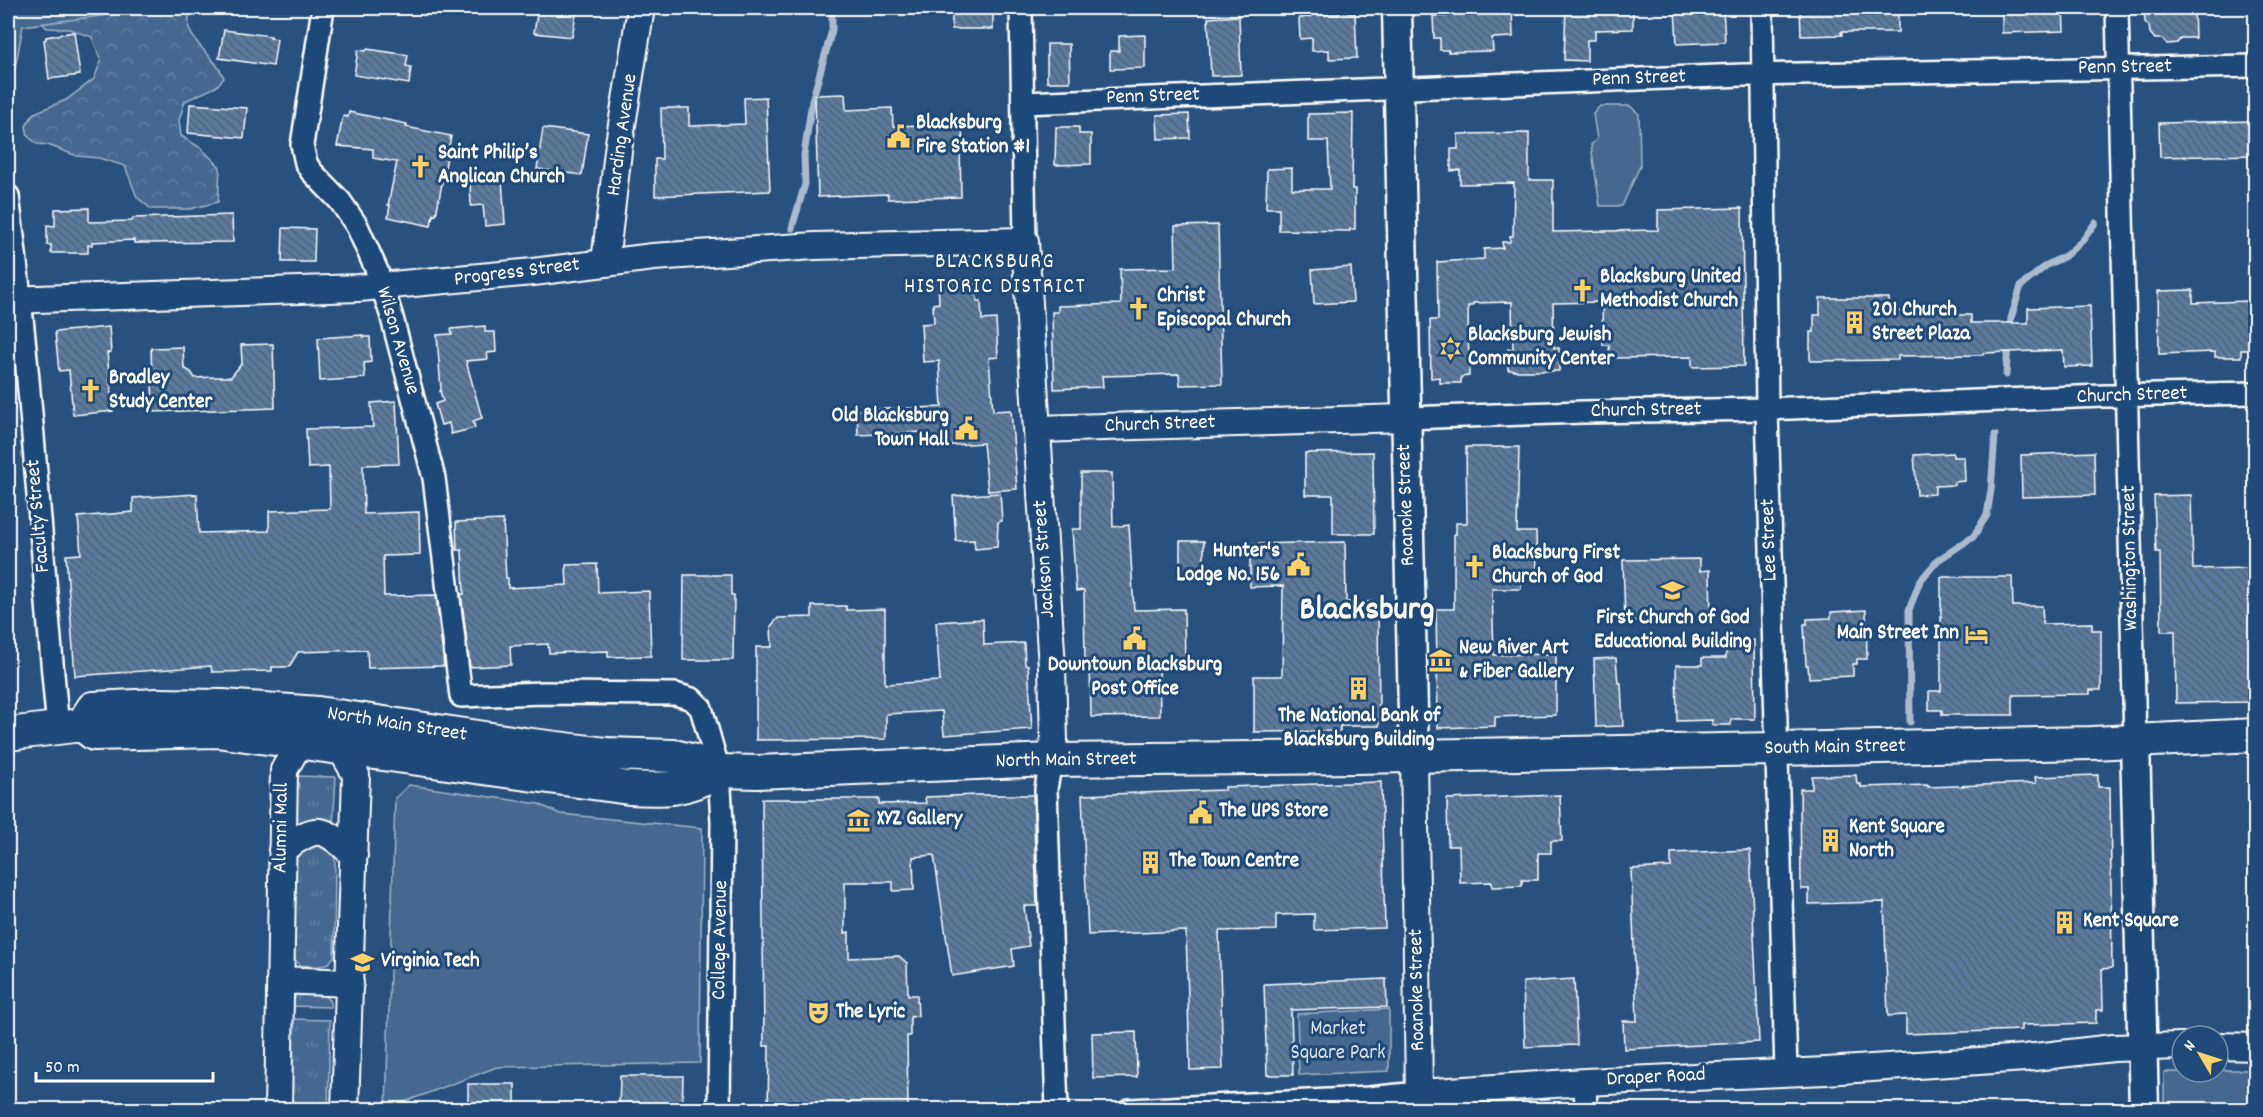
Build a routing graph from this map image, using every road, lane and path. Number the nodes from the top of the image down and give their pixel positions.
1 (323, 8) edge
2 (642, 8) edge
3 (1021, 8) edge
4 (1397, 8) edge
5 (1762, 8) edge
6 (2117, 8) edge
7 (2256, 66) edge
8 (2119, 68) junction
9 (1764, 75) junction
10 (1398, 88) junction
11 (1023, 103) junction
12 (8, 196) edge
13 (1025, 241) junction
14 (605, 262) junction
15 (382, 287) junction
16 (14, 300) edge
17 (2256, 393) edge
18 (2128, 395) junction
19 (1767, 409) junction
20 (1405, 418) junction
21 (1037, 429) junction
22 (461, 696) joint
23 (318, 713) junction
24 (70, 727) junction
25 (8, 735) edge
26 (2256, 735) edge
27 (299, 741) junction
28 (2135, 741) junction
29 (342, 747) junction
30 (1776, 750) junction
31 (1414, 756) junction
32 (1051, 760) junction
33 (719, 771) junction
34 (282, 850) junction
35 (354, 855) junction
36 (279, 980) junction
37 (350, 983) junction
38 (2143, 1046) junction
39 (2170, 1046) edge
40 (2230, 1046) edge
41 (2256, 1047) edge
42 (1786, 1072) junction
43 (1585, 1082) junction
44 (1419, 1101) edge
45 (278, 1110) edge
46 (345, 1110) edge
47 (718, 1110) edge
48 (1057, 1110) edge
49 (1130, 1110) edge
50 (1586, 1110) edge
51 (2144, 1110) edge

1 - 15 street, Wilson Avenue
2 - 14 street, Harding Avenue
3 - 11 street, Jackson Street
4 - 10 main road, Roanoke Street
5 - 9 street, Lee Street
6 - 8 street, Washington Street
7 - 8 street, Penn Street
8 - 9 street, Penn Street
8 - 18 street, Washington Street
9 - 10 street, Penn Street
9 - 19 street, Lee Street
10 - 11 street, Penn Street
10 - 20 main road, Roanoke Street
11 - 13 street, Jackson Street
12 - 16 street, Faculty Street
13 - 14 street, Progress Street
13 - 21 street, Jackson Street
14 - 15 street, Progress Street
15 - 16 street, Progress Street
15 - 22 street, Wilson Avenue
16 - 24 street, Faculty Street
17 - 18 street, Church Street
18 - 19 street, Church Street
18 - 28 street, Washington Street
19 - 20 street, Church Street
19 - 30 street, Lee Street
20 - 21 street, Church Street
20 - 31 main road, Roanoke Street
21 - 32 street, Jackson Street
22 - 33 street, College Avenue
23 - 24 main road, North Main Street
23 - 27 street, Alumni Mall
23 - 29 street
23 - 33 main road, North Main Street
24 - 25 main road, North Main Street
24 - 27 main road, North Main Street
26 - 28 main road, South Main Street
27 - 29 main road, North Main Street
27 - 34 street, Alumni Mall
28 - 30 main road, South Main Street
28 - 38 main road, Washington Street
29 - 33 main road, North Main Street
29 - 35 street
30 - 31 main road, South Main Street
30 - 42 street, Lee Street
31 - 32 main road, North Main Street
31 - 44 street, Roanoke Street
32 - 33 main road, North Main Street
32 - 48 street, Jackson Street
33 - 47 street, College Avenue
34 - 35 street
34 - 36 street, Alumni Mall
35 - 37 street
36 - 37 street
36 - 45 street, Alumni Mall
37 - 46 street
38 - 39 street, Draper Road
38 - 42 street, Draper Road
38 - 51 main road, Washington Street
40 - 41 street
42 - 43 street, Draper Road
43 - 44 street, Draper Road
43 - 50 street
44 - 49 street, Draper Road

